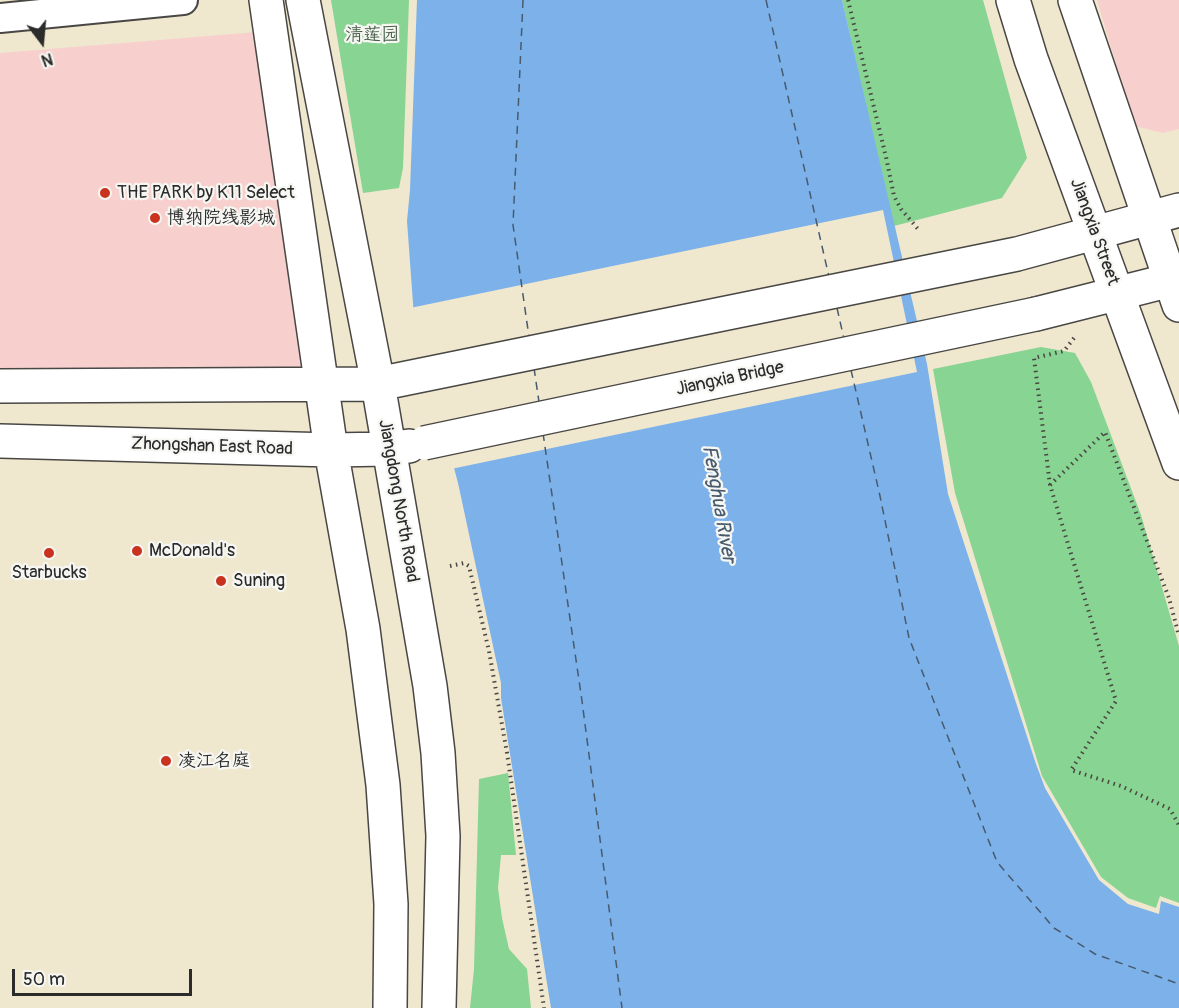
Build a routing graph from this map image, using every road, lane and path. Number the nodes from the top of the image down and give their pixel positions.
1 (183, 0) edge
2 (266, 0) edge
3 (303, 0) edge
4 (848, 0) edge
5 (1013, 0) edge
6 (1075, 0) edge
7 (0, 18) edge
8 (1164, 214) edge
9 (918, 229) dead end
10 (1094, 233) junction
11 (1176, 288) edge
12 (1116, 294) junction
13 (1074, 338) dead end
14 (378, 384) junction
15 (0, 386) edge
16 (322, 386) junction
17 (0, 441) edge
18 (424, 443) joint
19 (388, 449) junction
20 (331, 450) junction
21 (1179, 463) edge
22 (1050, 485) junction
23 (450, 566) dead end
24 (1179, 636) edge
25 (1179, 825) edge
26 (390, 1008) edge
27 (439, 1008) edge
28 (544, 1008) edge

1 - 7 street
2 - 16 main road
3 - 14 main road, Jiangdong North Road
4 - 9 path
5 - 10 main road, Jiangxia Street
6 - 8 main road
8 - 10 main road
8 - 11 main road
10 - 12 main road, Jiangxia Street
10 - 14 main road
11 - 12 main road
12 - 18 main road, Jiangxia Bridge, bridge
12 - 21 main road, Jiangxia Street
13 - 22 path
14 - 16 main road
14 - 19 main road, Jiangdong North Road
15 - 16 main road
16 - 20 main road
17 - 20 main road, Zhongshan East Road
18 - 19 main road, Zhongshan East Road
19 - 20 main road, Zhongshan East Road
19 - 27 main road, Jiangdong North Road
20 - 26 main road
22 - 24 path
22 - 25 path
23 - 28 path

